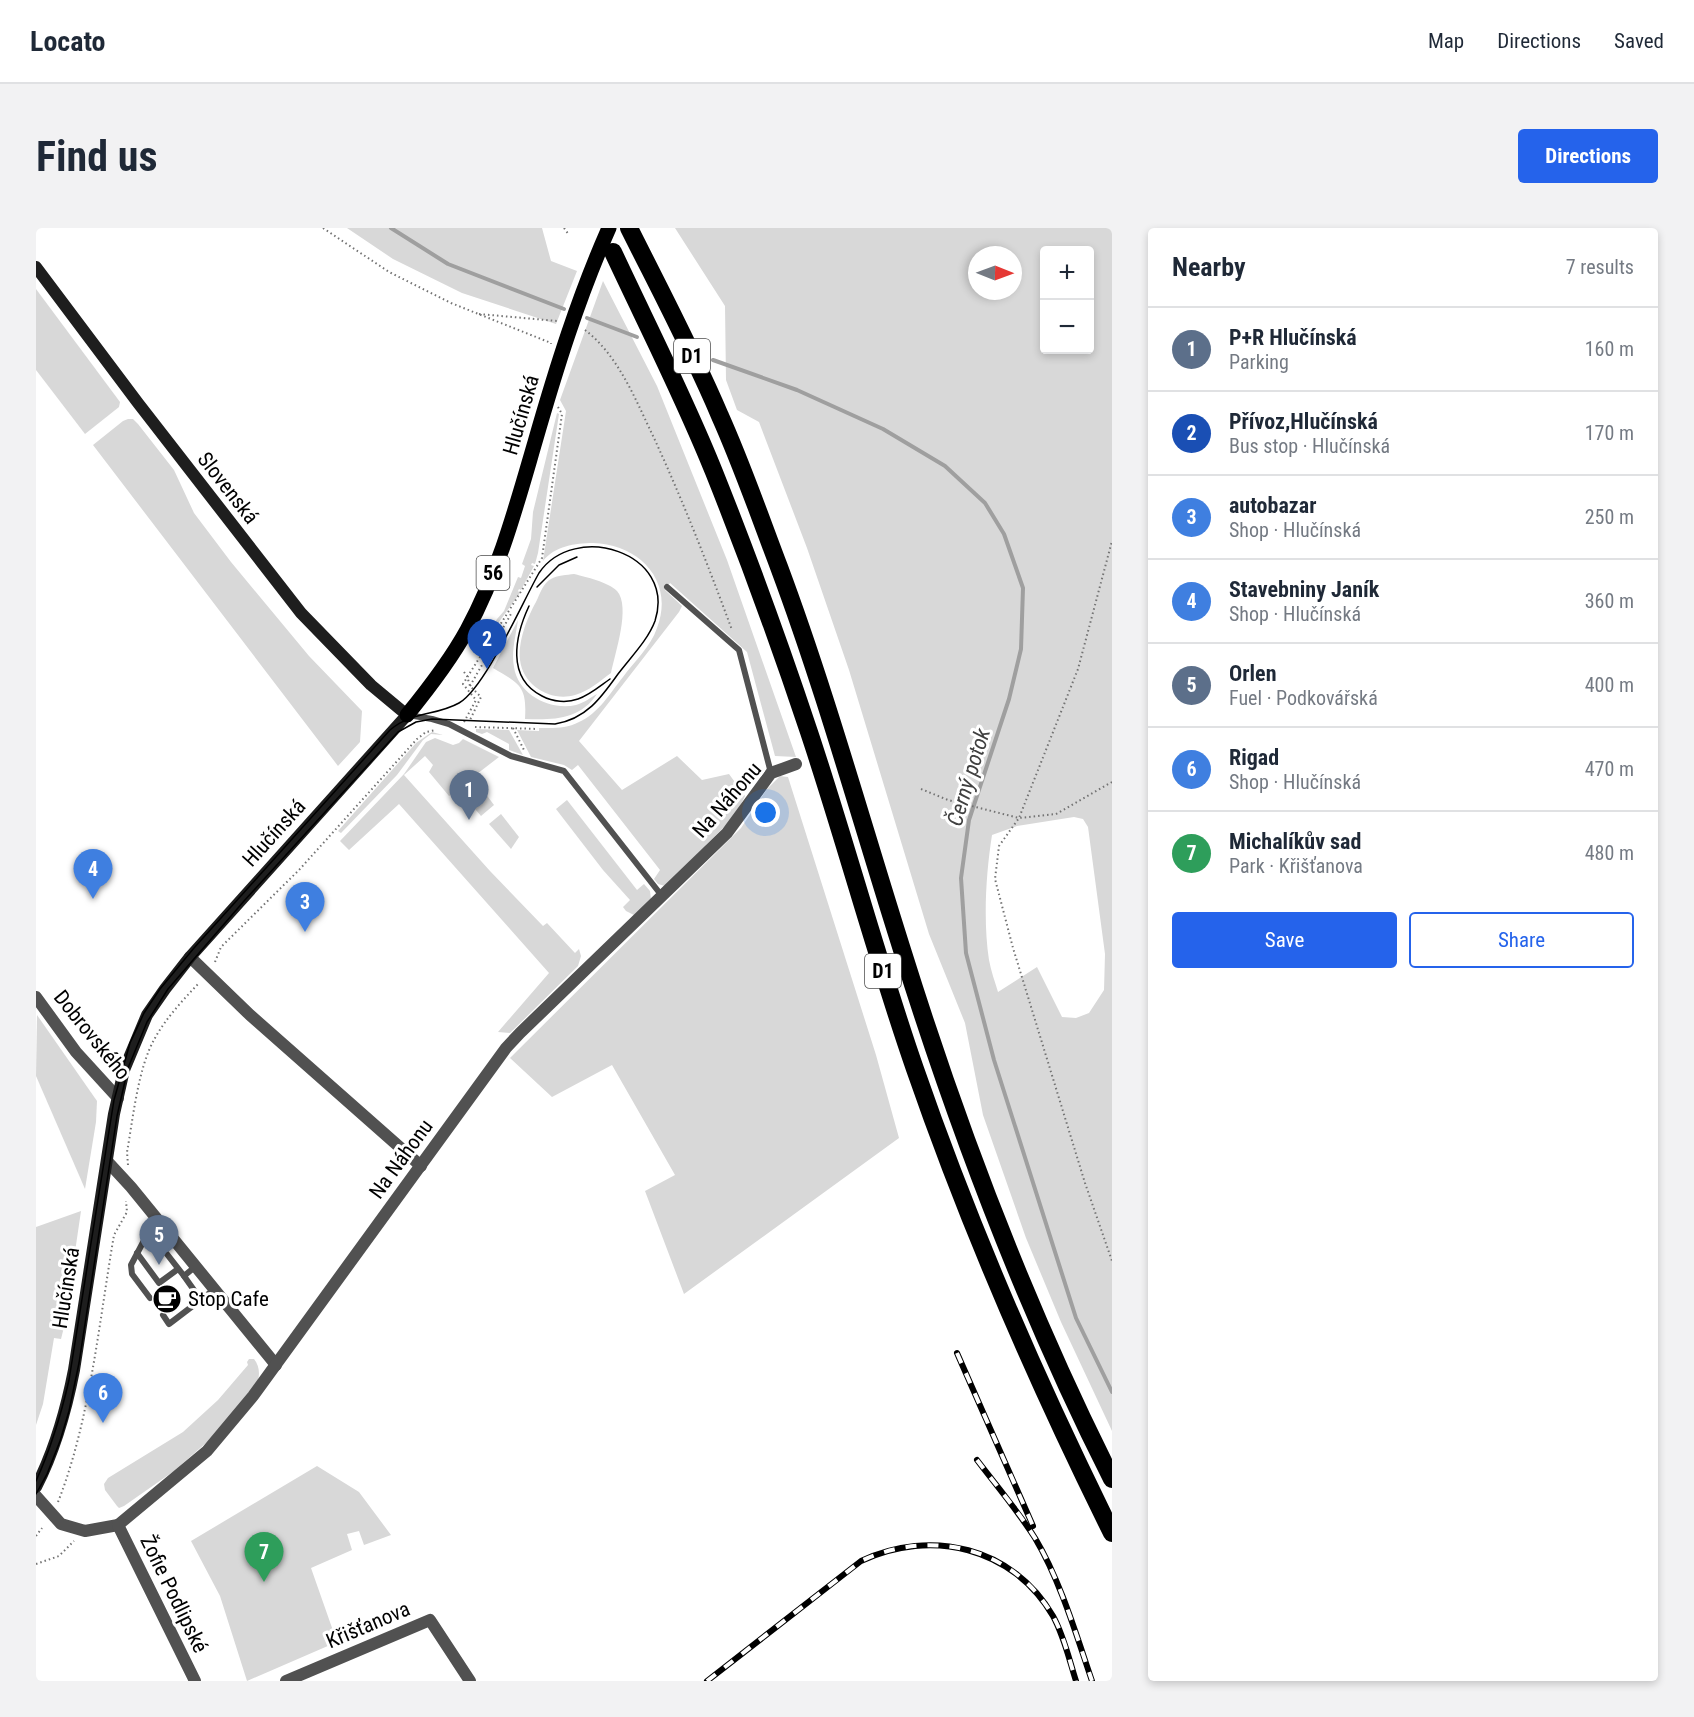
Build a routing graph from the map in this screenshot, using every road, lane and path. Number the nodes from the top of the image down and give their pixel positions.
1 (323, 228) edge
2 (564, 228) edge
3 (609, 228) edge
4 (628, 228) edge
5 (569, 235) dead end
6 (613, 252) dead end
7 (36, 267) edge
8 (551, 343) dead end
9 (623, 377) dead end
10 (556, 406) dead end
11 (1112, 541) edge
12 (667, 587) dead end
13 (511, 614) dead end
14 (739, 650) junction
15 (464, 672) dead end
16 (467, 676) junction
17 (476, 678) junction
18 (470, 686) junction
19 (407, 715) junction
20 (471, 720) dead end
21 (469, 726) dead end
22 (513, 728) junction
23 (538, 729) dead end
24 (460, 730) junction
25 (526, 760) junction
26 (796, 764) dead end
27 (771, 773) junction
28 (1112, 782) edge
29 (921, 789) dead end
30 (1019, 818) junction
31 (662, 896) junction
32 (190, 957) junction
33 (212, 970) dead end
34 (201, 981) dead end
35 (37, 1002) edge
36 (118, 1098) junction
37 (107, 1161) junction
38 (421, 1166) junction
39 (130, 1169) dead end
40 (126, 1201) dead end
41 (159, 1221) junction
42 (149, 1231) junction
43 (137, 1253) junction
44 (1112, 1261) edge
45 (196, 1266) junction
46 (178, 1269) junction
47 (184, 1276) junction
48 (215, 1289) junction
49 (150, 1298) dead end
50 (201, 1300) junction
51 (163, 1315) dead end
52 (276, 1365) junction
53 (1112, 1479) edge
54 (36, 1488) edge
55 (36, 1496) edge
56 (57, 1505) dead end
57 (118, 1525) junction
58 (42, 1528) dead end
59 (85, 1531) junction
60 (1112, 1533) edge
61 (36, 1536) edge
62 (36, 1564) edge
63 (195, 1681) edge
64 (286, 1681) edge
65 (470, 1681) edge

1 - 8 path
2 - 5 path
3 - 19 main road, Hlučínská / 56
4 - 53 highway, D1
6 - 60 highway, D1
7 - 19 street, Slovenská
9 - 14 path
10 - 16 path
11 - 30 path
12 - 14 lane
13 - 17 path
14 - 27 lane
15 - 16 path
16 - 17 path
16 - 18 path
16 - 24 path
17 - 18 path
18 - 20 path
19 - 24 lane
19 - 32 street, Hlučínská
21 - 22 path
22 - 23 path
22 - 25 path
24 - 25 lane
24 - 33 path
25 - 31 lane
26 - 27 street, Na Náhonu
27 - 31 street, Na Náhonu
28 - 30 path
29 - 30 path
30 - 44 path
31 - 38 street, Na Náhonu
32 - 36 street, Hlučínská
32 - 38 street
34 - 39 path
35 - 36 street, Dobrovského
36 - 37 street, Hlučínská
37 - 41 street
37 - 54 street, Hlučínská
38 - 52 street, Na Náhonu
40 - 56 path
41 - 42 lane
41 - 45 street
42 - 43 lane
42 - 46 lane
43 - 46 lane
43 - 49 lane
45 - 47 lane
45 - 48 street
46 - 47 lane
47 - 50 lane
48 - 50 lane
48 - 52 street
50 - 51 lane
52 - 57 street, Na Náhonu
55 - 59 street
57 - 59 street, Na Náhonu
57 - 63 street, Žofie Podlipské
58 - 61 path
59 - 62 path
64 - 65 street, Křišťanova

